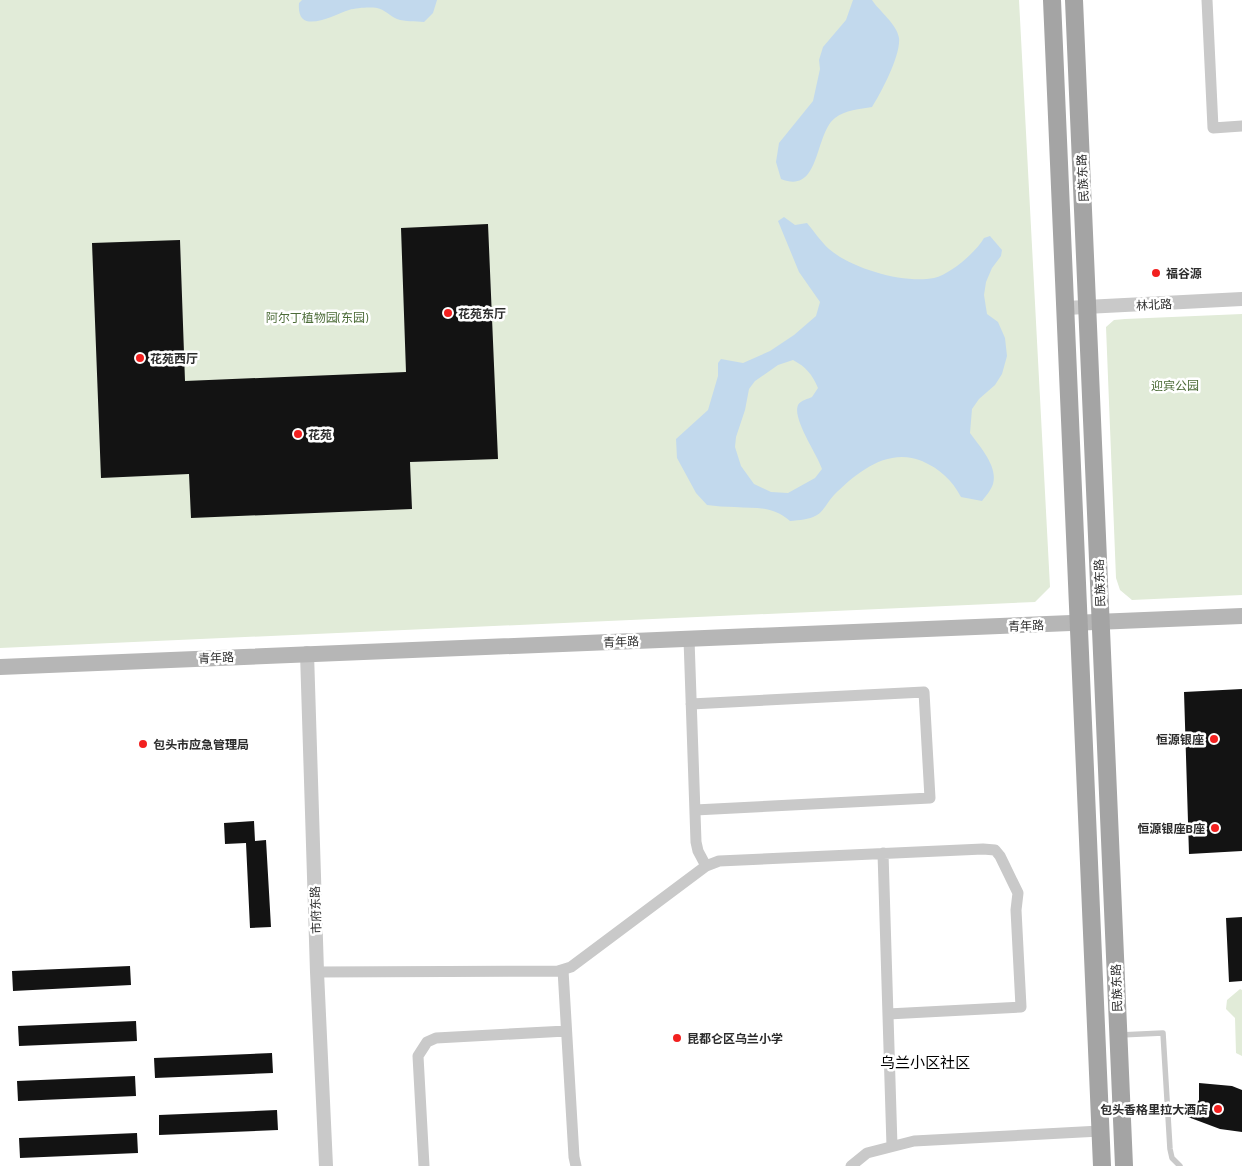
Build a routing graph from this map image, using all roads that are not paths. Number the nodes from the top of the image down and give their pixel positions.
1 (1052, 0) edge
2 (1074, 0) edge
3 (1207, 0) edge
4 (1242, 126) edge
5 (1242, 300) edge
6 (1088, 307) junction
7 (1066, 308) junction
8 (1242, 616) edge
9 (1100, 622) junction
10 (1078, 623) junction
11 (689, 639) junction
12 (307, 654) junction
13 (0, 667) edge
14 (691, 704) junction
15 (695, 810) junction
16 (882, 853) junction
17 (706, 866) junction
18 (563, 970) junction
19 (317, 972) junction
20 (888, 1014) junction
21 (566, 1031) junction
22 (1118, 1035) junction
23 (1100, 1131) junction
24 (892, 1146) junction
25 (326, 1166) edge
26 (424, 1166) edge
27 (572, 1166) edge
28 (851, 1166) edge
29 (1102, 1166) edge
30 (1124, 1166) edge
31 (1180, 1166) edge

1 - 7 main road, 民族东路
2 - 6 main road, 民族东路
3 - 4 street
5 - 6 street, 林北路
6 - 7 street, 林北路
6 - 9 main road, 民族东路
7 - 10 main road, 民族东路
8 - 9 main road, 青年路
9 - 10 main road, 青年路
9 - 22 main road, 民族东路
10 - 11 main road, 青年路
10 - 23 main road, 民族东路
11 - 12 main road, 青年路
11 - 14 street
12 - 13 main road, 青年路
12 - 19 street, 市府东路
14 - 15 street
14 - 15 street
15 - 17 street
16 - 17 street
16 - 20 street
16 - 20 street
17 - 18 street
18 - 19 street
18 - 21 street
19 - 25 street, 市府东路
20 - 24 street
21 - 26 street
21 - 27 street
22 - 30 main road, 民族东路
22 - 31 lane
23 - 24 street
23 - 29 main road, 民族东路
24 - 28 street

